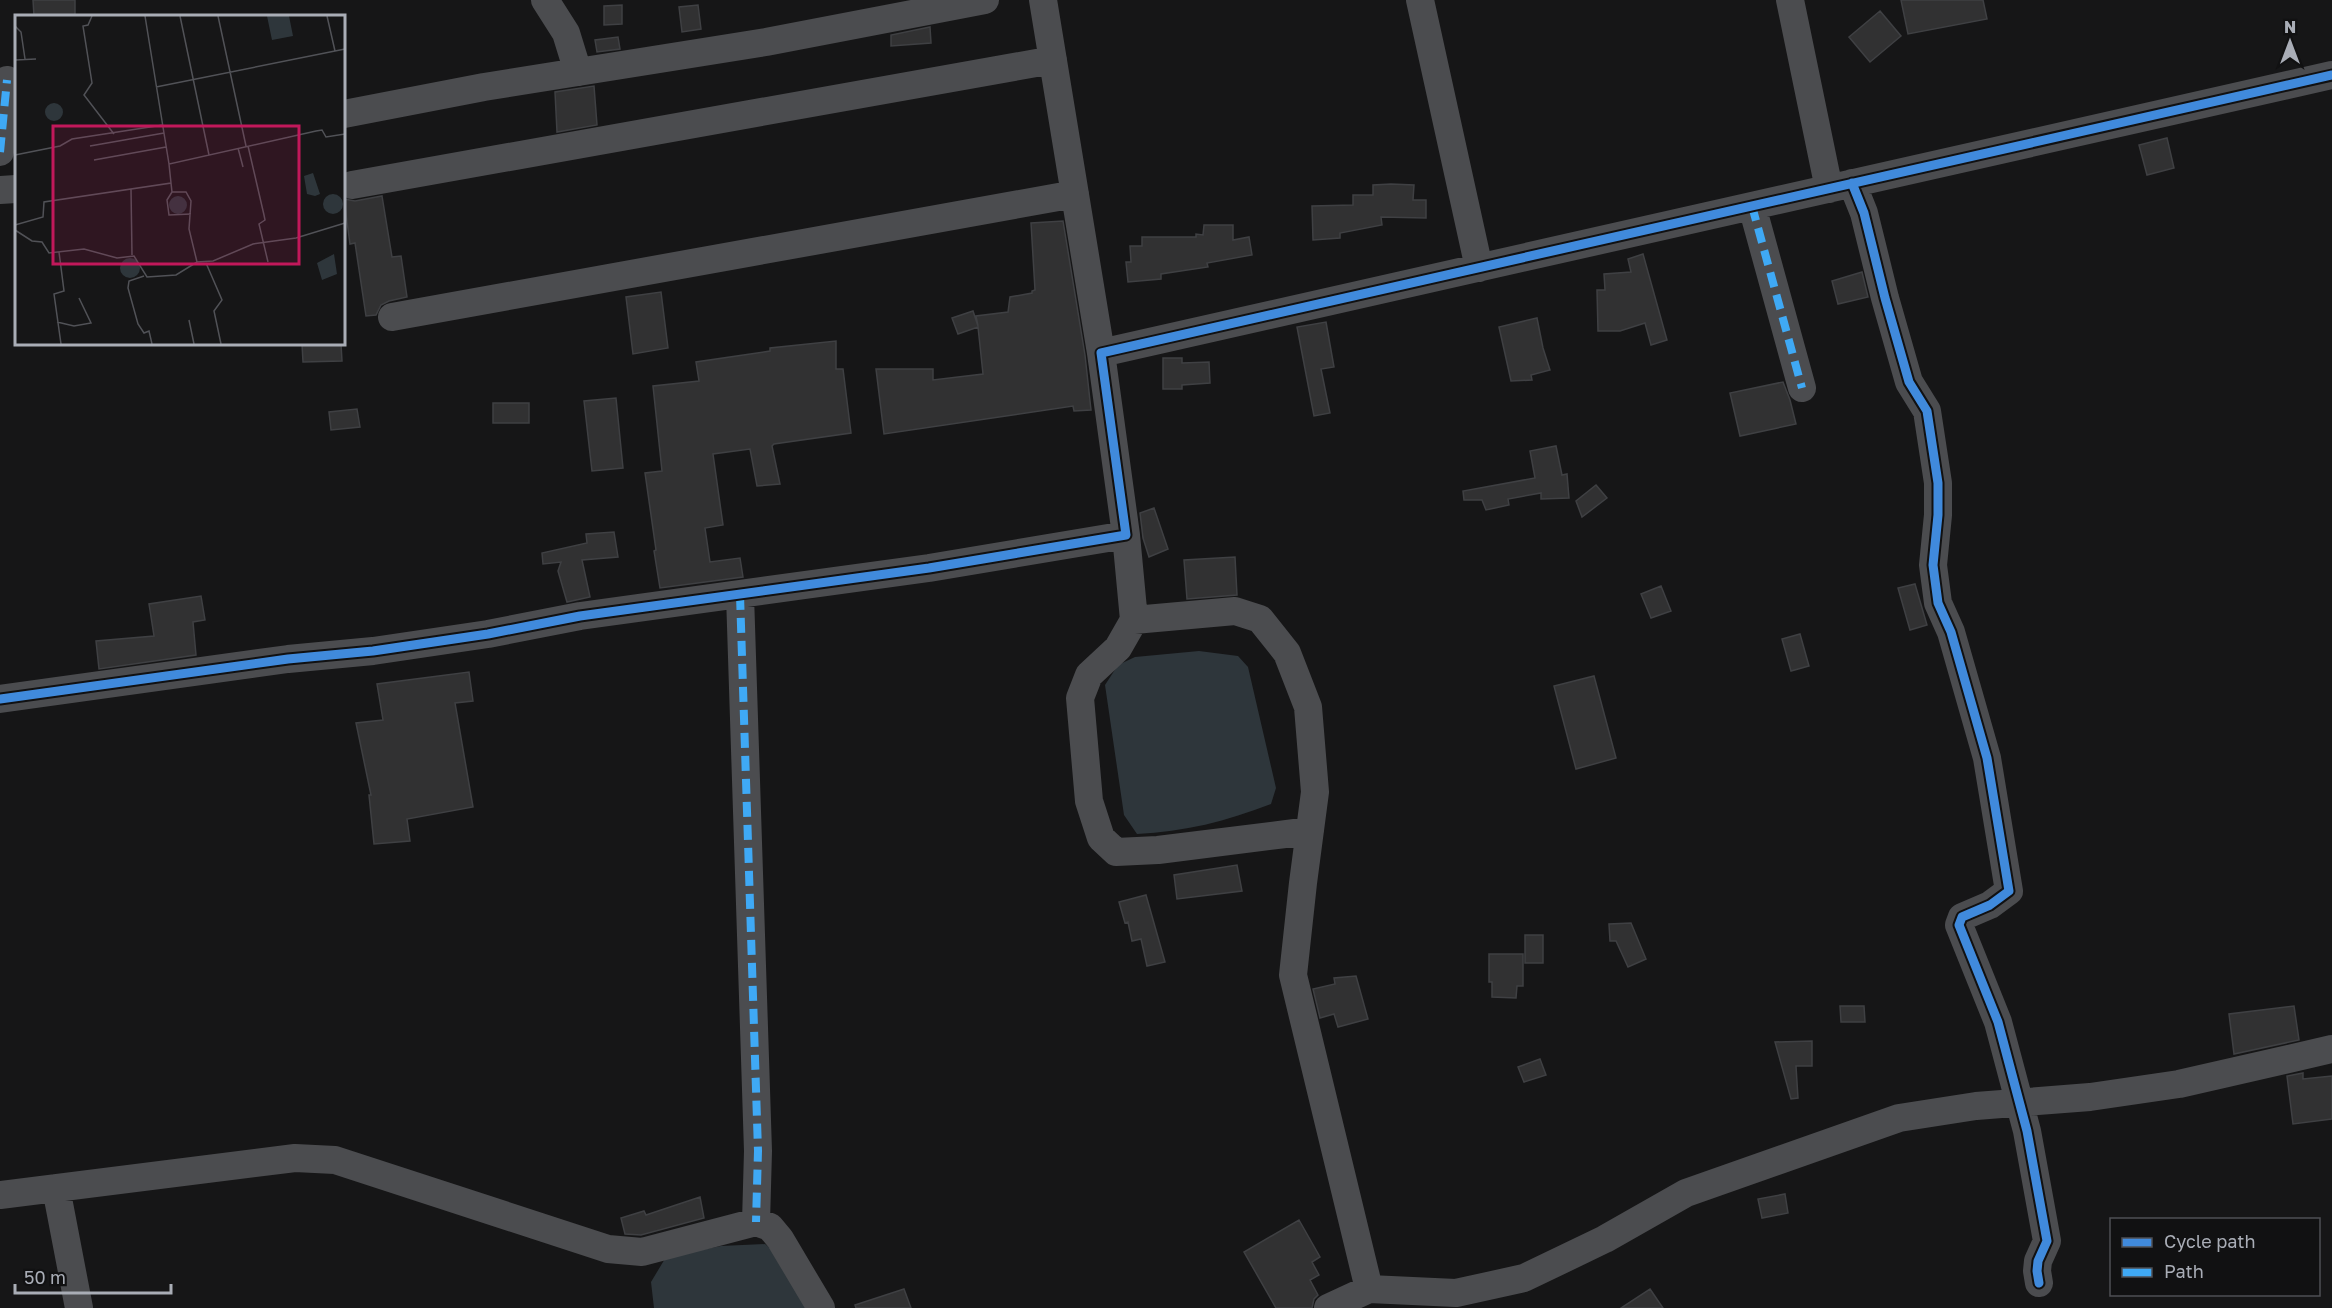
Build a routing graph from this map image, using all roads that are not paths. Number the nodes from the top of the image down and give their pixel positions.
1 (545, 0) edge
2 (985, 0) edge
3 (1043, 0) edge
4 (1420, 0) edge
5 (1790, 0) edge
6 (1053, 60) junction
7 (578, 72) junction
8 (2332, 75) edge
9 (7, 80) dead end
10 (345, 114) edge
11 (0, 152) edge
12 (352, 185) dead end
13 (1840, 186) junction
14 (15, 189) edge
15 (0, 190) edge
16 (1075, 195) junction
17 (1752, 206) junction
18 (1479, 268) junction
19 (393, 317) dead end
20 (1101, 353) junction
21 (1802, 388) dead end
22 (1126, 535) junction
23 (740, 595) junction
24 (1134, 620) junction
25 (0, 699) edge
26 (1310, 831) junction
27 (2332, 1049) edge
28 (2019, 1102) junction
29 (56, 1188) junction
30 (0, 1195) edge
31 (756, 1222) junction
32 (2039, 1283) dead end
33 (1368, 1289) junction
34 (1458, 1300) edge
35 (79, 1308) edge
36 (821, 1308) edge
37 (1328, 1308) edge

1 - 7 street
2 - 7 street
3 - 6 street
4 - 18 street
5 - 13 street
6 - 12 street
6 - 16 street
7 - 10 street
8 - 13 street
9 - 11 street
13 - 17 street
13 - 28 street
14 - 15 street
16 - 19 street
16 - 20 street
17 - 18 street
17 - 21 street
18 - 20 street
20 - 22 street
22 - 23 street
22 - 24 street
23 - 25 street
23 - 31 street
24 - 26 street
24 - 26 street
26 - 33 street
27 - 28 street
28 - 32 street
28 - 34 street
29 - 30 street
29 - 31 street
29 - 35 street
31 - 36 street
33 - 34 street
33 - 37 street

